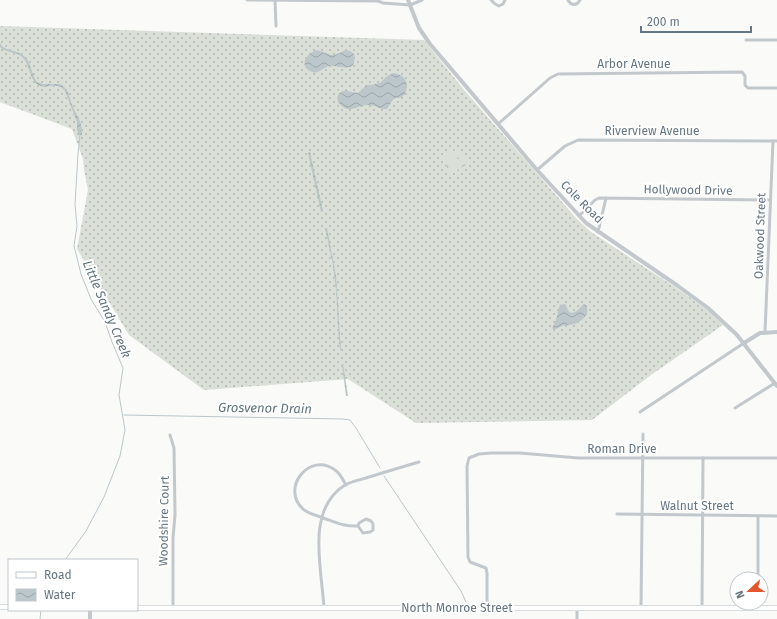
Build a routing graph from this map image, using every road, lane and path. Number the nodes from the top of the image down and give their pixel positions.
1 (247, 0) edge
2 (275, 0) edge
3 (379, 0) edge
4 (422, 0) edge
5 (491, 0) edge
6 (505, 0) edge
7 (568, 0) edge
8 (580, 0) edge
9 (409, 2) edge
10 (276, 26) dead end
11 (746, 40) dead end
12 (777, 40) edge
13 (777, 88) edge
14 (498, 124) junction
15 (775, 141) edge
16 (537, 170) junction
17 (606, 198) junction
18 (770, 200) junction
19 (579, 216) junction
20 (598, 232) junction
21 (765, 332) junction
22 (777, 332) edge
23 (744, 343) junction
24 (776, 384) edge
25 (735, 408) dead end
26 (640, 412) dead end
27 (643, 434) dead end
28 (170, 435) dead end
29 (642, 457) junction
30 (703, 458) junction
31 (777, 458) edge
32 (419, 462) dead end
33 (346, 485) junction
34 (617, 514) dead end
35 (642, 515) junction
36 (703, 516) junction
37 (758, 516) junction
38 (777, 516) edge
39 (321, 517) junction
40 (358, 526) junction
41 (758, 571) edge
42 (642, 607) junction
43 (729, 607) edge
44 (138, 608) edge
45 (173, 608) junction
46 (324, 608) junction
47 (487, 608) junction
48 (577, 608) junction
49 (702, 608) junction
50 (577, 619) edge

1 - 2 street
2 - 3 street
2 - 10 street
3 - 9 street
4 - 9 street
5 - 6 street
7 - 8 street
9 - 14 street, Cole Road
11 - 12 street
13 - 14 street, Arbor Avenue
14 - 16 street, Cole Road
15 - 16 street, Riverview Avenue
15 - 18 street, Oakwood Street
16 - 19 street, Cole Road
17 - 18 street, Hollywood Drive
17 - 19 street, Hollywood Drive
17 - 20 street
18 - 21 street, Oakwood Street
19 - 20 street, Cole Road
20 - 23 street, Cole Road
21 - 22 street
21 - 23 street
23 - 24 street, Cole Road
23 - 26 street
24 - 25 street
27 - 29 street
28 - 45 street, Woodshire Court
29 - 30 street, Roman Drive
29 - 35 street
29 - 47 street, Roman Drive
30 - 31 street, Roman Drive
30 - 36 street
32 - 33 street
33 - 39 street
33 - 39 street
34 - 35 street, Walnut Street
35 - 36 street, Walnut Street
35 - 42 street
36 - 37 street, Walnut Street
36 - 49 street
37 - 38 street, Walnut Street
37 - 41 street
39 - 40 street
39 - 46 street
40 - 40 street
42 - 48 main road, North Monroe Street
42 - 49 main road, North Monroe Street
43 - 49 main road, North Monroe Street
44 - 45 main road, North Monroe Street
45 - 46 main road, North Monroe Street
46 - 47 main road, North Monroe Street
47 - 48 main road, North Monroe Street
48 - 50 street

